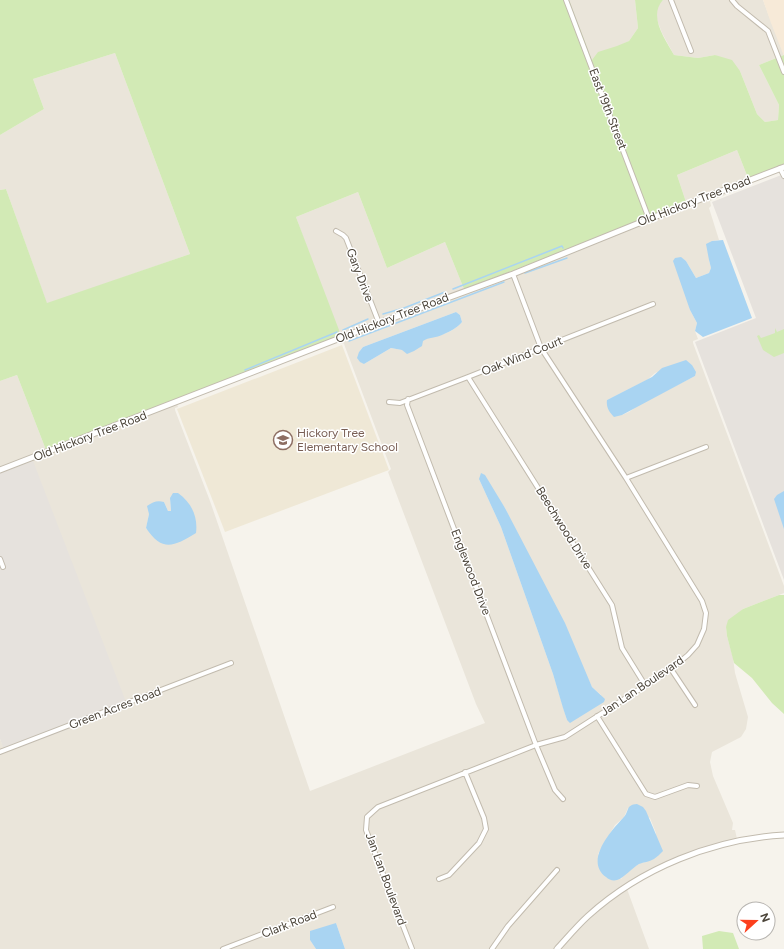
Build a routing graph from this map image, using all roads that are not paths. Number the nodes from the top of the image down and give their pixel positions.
1 (566, 0) edge
2 (671, 0) edge
3 (732, 0) edge
4 (691, 51) dead end
5 (784, 72) edge
6 (782, 167) edge
7 (784, 176) edge
8 (649, 219) junction
9 (336, 232) dead end
10 (512, 274) junction
11 (653, 304) dead end
12 (379, 323) junction
13 (541, 348) junction
14 (468, 377) junction
15 (408, 399) junction
16 (389, 402) dead end
17 (706, 446) dead end
18 (0, 470) edge
19 (626, 478) junction
20 (0, 559) edge
21 (3, 567) dead end
22 (231, 663) dead end
23 (671, 669) junction
24 (644, 685) junction
25 (695, 705) dead end
26 (597, 716) junction
27 (536, 745) junction
28 (0, 752) edge
29 (465, 772) junction
30 (697, 786) dead end
31 (563, 799) dead end
32 (784, 835) edge
33 (558, 870) dead end
34 (439, 880) dead end
35 (333, 907) dead end
36 (223, 949) edge
37 (412, 949) edge
38 (492, 949) edge
39 (557, 949) edge

1 - 8 street, East 19th Street
2 - 4 street
3 - 5 street
6 - 7 street
6 - 8 street, Old Hickory Tree Road
8 - 10 street, Old Hickory Tree Road
9 - 12 street, Gary Drive
10 - 12 street, Old Hickory Tree Road
10 - 13 street, Jan Lan Boulevard
11 - 13 street, Oak Wind Court
12 - 18 street, Old Hickory Tree Road
13 - 14 street, Oak Wind Court
13 - 19 street, Jan Lan Boulevard
14 - 15 street, Oak Wind Court
14 - 24 street, Beechwood Drive
15 - 16 street, Oak Wind Court
15 - 27 street, Englewood Drive
17 - 19 street
19 - 23 street, Jan Lan Boulevard
20 - 21 street
22 - 28 street, Green Acres Road
23 - 24 street, Jan Lan Boulevard
23 - 25 street
24 - 26 street, Jan Lan Boulevard
26 - 27 street, Jan Lan Boulevard
26 - 30 street
27 - 29 street, Jan Lan Boulevard
27 - 31 street, Englewood Drive
29 - 34 street
29 - 37 street, Jan Lan Boulevard
32 - 39 street
33 - 38 street
35 - 36 street, Clark Road

